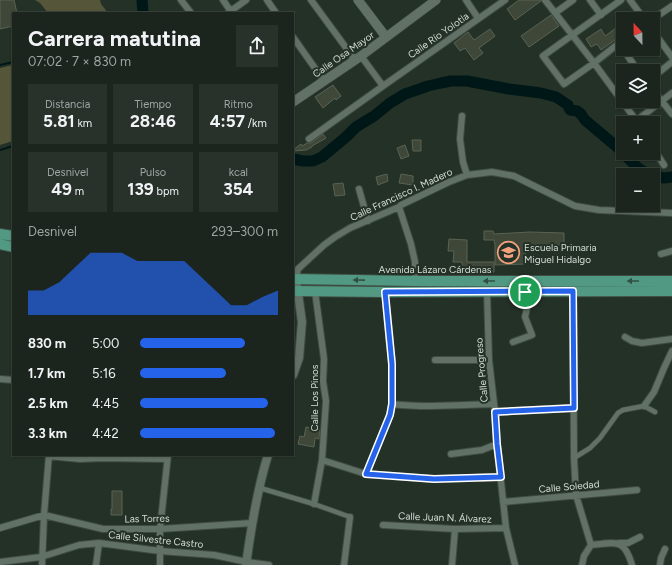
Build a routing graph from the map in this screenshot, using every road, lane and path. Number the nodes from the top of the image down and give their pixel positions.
1 (181, 0) edge
2 (223, 0) edge
3 (246, 0) edge
4 (267, 0) edge
5 (311, 0) edge
6 (436, 0) edge
7 (466, 0) edge
8 (505, 0) edge
9 (545, 0) edge
10 (573, 0) edge
11 (590, 0) edge
12 (621, 0) edge
13 (630, 0) edge
14 (362, 2) edge
15 (672, 6) edge
16 (190, 12) edge
17 (230, 12) edge
18 (275, 12) edge
19 (639, 12) edge
20 (555, 13) junction
21 (660, 14) edge
22 (600, 15) junction
23 (478, 18) junction
24 (572, 35) junction
25 (386, 37) junction
26 (294, 38) edge
27 (660, 38) edge
28 (616, 46) edge
29 (670, 49) edge
30 (672, 57) edge
31 (358, 58) junction
32 (672, 62) edge
33 (594, 63) junction
34 (660, 71) edge
35 (324, 81) junction
36 (383, 86) junction
37 (672, 93) edge
38 (660, 99) edge
39 (294, 100) edge
40 (662, 101) junction
41 (672, 114) edge
42 (462, 116) dead end
43 (633, 116) edge
44 (644, 116) edge
45 (309, 140) dead end
46 (660, 159) edge
47 (664, 166) dead end
48 (467, 175) junction
49 (359, 190) dead end
50 (399, 207) junction
51 (672, 213) edge
52 (368, 220) junction
53 (0, 234) edge
54 (12, 236) edge
55 (0, 244) edge
56 (12, 247) edge
57 (672, 251) edge
58 (661, 254) dead end
59 (295, 279) edge
60 (415, 281) junction
61 (672, 281) edge
62 (296, 291) edge
63 (315, 291) junction
64 (573, 291) junction
65 (672, 291) edge
66 (385, 292) junction
67 (487, 292) junction
68 (525, 292) junction
69 (625, 337) dead end
70 (672, 339) edge
71 (514, 342) dead end
72 (672, 351) edge
73 (435, 360) dead end
74 (489, 360) junction
75 (294, 372) edge
76 (0, 379) edge
77 (12, 380) edge
78 (392, 404) junction
79 (494, 404) junction
80 (644, 406) junction
81 (574, 408) junction
82 (495, 412) junction
83 (655, 412) dead end
84 (497, 444) junction
85 (451, 454) dead end
86 (49, 456) edge
87 (57, 456) edge
88 (268, 456) edge
89 (168, 457) edge
90 (574, 458) junction
91 (322, 460) junction
92 (366, 474) junction
93 (501, 477) junction
94 (260, 488) junction
95 (637, 490) dead end
96 (576, 495) junction
97 (503, 502) junction
98 (314, 504) junction
99 (44, 515) junction
100 (350, 517) joint
101 (252, 523) junction
102 (383, 525) dead end
103 (0, 528) edge
104 (506, 528) junction
105 (160, 529) junction
106 (455, 529) junction
107 (640, 537) dead end
108 (99, 543) junction
109 (617, 543) junction
110 (591, 545) junction
111 (665, 549) dead end
112 (160, 550) junction
113 (41, 557) junction
114 (0, 562) edge
115 (247, 564) edge
116 (42, 565) edge
117 (96, 565) edge
118 (160, 565) edge
119 (269, 565) edge
120 (344, 565) edge
121 (452, 565) edge
122 (515, 565) edge
123 (582, 565) edge
124 (632, 565) edge
125 (660, 565) edge

1 - 16 street
2 - 17 street
3 - 17 street
4 - 18 street
5 - 31 street
6 - 25 main road, Calle Osa Mayor
7 - 23 street
8 - 23 street, Calle Río Yolotla
9 - 20 street
10 - 20 street
11 - 22 street
12 - 22 street
13 - 19 street
14 - 25 main road
15 - 21 street
20 - 24 street
22 - 24 street
23 - 36 street, Calle Río Yolotla
24 - 33 street
24 - 33 street
25 - 31 main road, Calle Osa Mayor
26 - 35 street
27 - 29 street
28 - 33 street
29 - 30 street
31 - 35 main road, Calle Osa Mayor
31 - 36 street
32 - 34 street
33 - 43 street
35 - 39 main road, Calle Osa Mayor
36 - 45 street, Calle Río Yolotla
37 - 40 street
38 - 40 street
40 - 41 street
40 - 44 street
42 - 48 street
46 - 47 street
48 - 50 street, Calle Francisco I. Madero
48 - 51 street, Calle Francisco I. Madero
49 - 52 street
50 - 52 street, Calle Francisco I. Madero
50 - 60 street
52 - 59 street, Calle Francisco I. Madero
53 - 54 main road
55 - 56 main road
57 - 58 street
60 -> 59 main road, Avenida Lázaro Cárdenas
59 - 62 street
61 -> 60 main road, Avenida Lázaro Cárdenas
62 - 63 main road
62 - 75 street
63 - 66 main road
63 - 91 street, Calle Los Pinos
64 - 65 main road
64 - 68 main road
64 - 81 street
66 - 67 main road
66 - 78 street
67 - 68 main road
67 - 74 street, Calle Progreso
68 - 71 street
69 - 70 street
72 - 80 street
73 - 74 street
74 - 79 street, Calle Progreso
76 - 77 street
78 - 79 street
78 - 92 street
79 - 82 street, Calle Progreso
80 - 83 street
80 - 90 street
81 - 82 street
81 - 90 street
82 - 84 street, Calle Progreso
84 - 85 street
84 - 93 street, Calle Progreso
86 - 99 street
87 - 89 street
88 - 94 street
89 - 105 street
90 - 96 street
91 - 92 street
91 - 98 street, Calle Los Pinos
92 - 93 street
93 - 97 street, Calle Progreso
94 - 98 street
94 - 101 street
95 - 96 street, Calle Soledad
96 - 97 street, Calle Soledad
96 - 110 street
97 - 104 street, Calle Progreso
98 - 100 street
99 - 103 street
99 - 105 street, Las Torres
99 - 113 street
100 - 120 street
101 - 105 street, Las Torres
101 - 115 street
102 - 106 street, Calle Juan N. Álvarez
104 - 106 street, Calle Juan N. Álvarez
104 - 122 street, Calle Progreso
105 - 112 street
106 - 121 street
107 - 109 street
108 - 112 street, Calle Silvestre Castro
108 - 113 street, Calle Silvestre Castro
108 - 117 street
109 - 110 street
109 - 124 street
110 - 123 street
111 - 125 street
112 - 115 street, Calle Silvestre Castro
112 - 118 street
113 - 114 street, Calle Silvestre Castro
113 - 116 street
115 - 119 street, Calle Silvestre Castro

